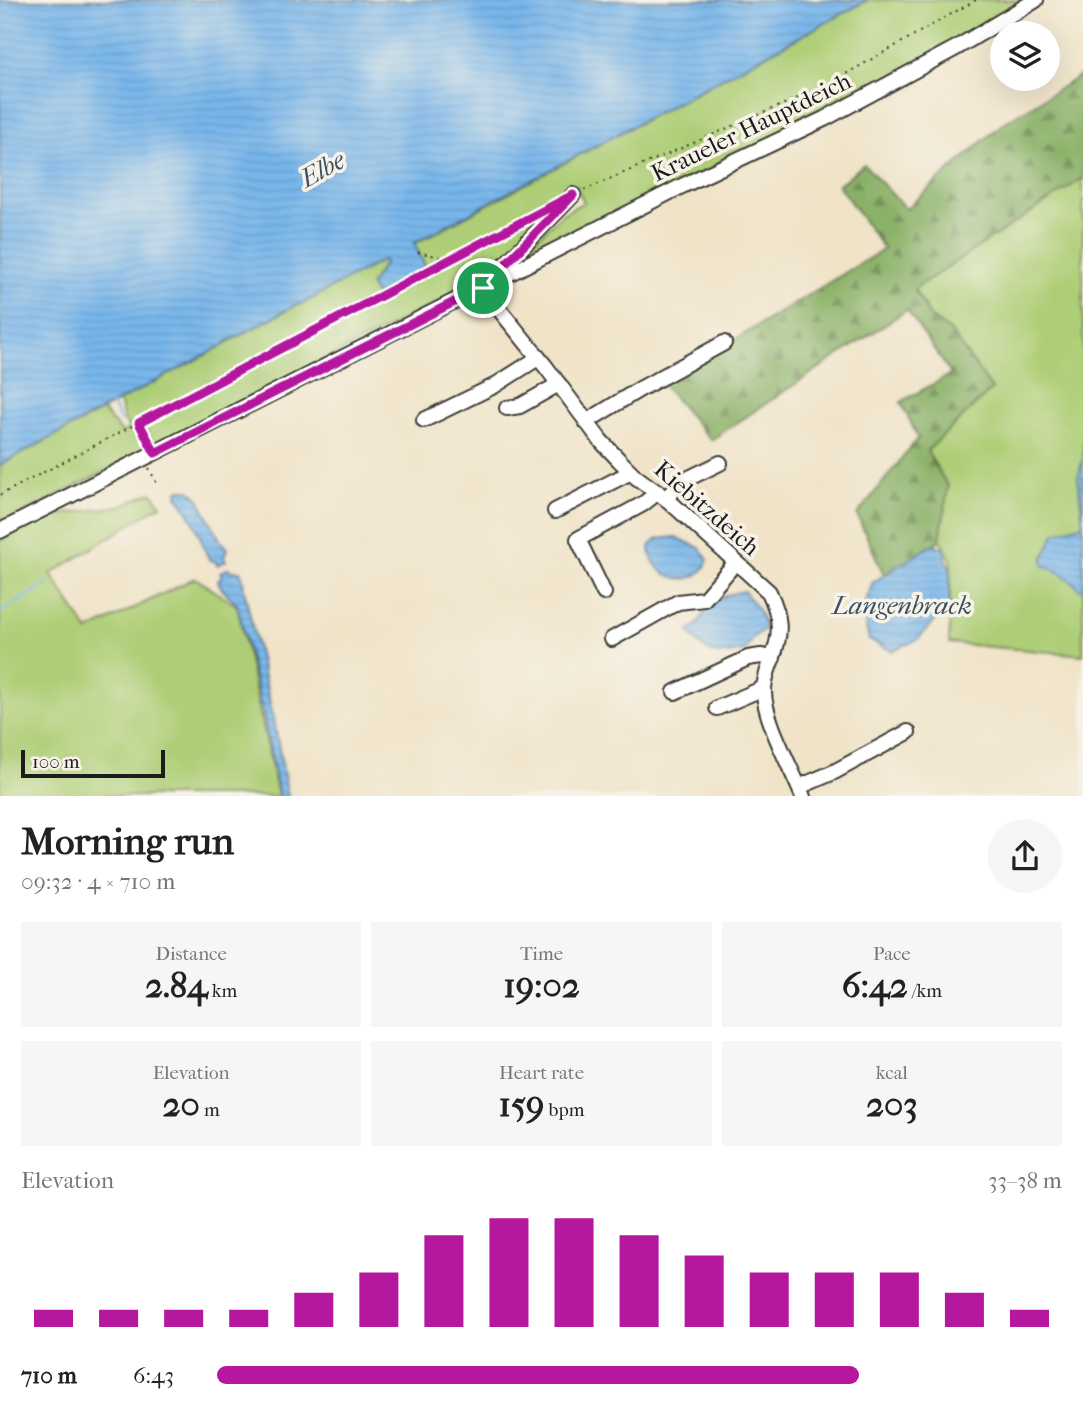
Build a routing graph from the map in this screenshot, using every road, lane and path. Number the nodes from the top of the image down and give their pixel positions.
1 (976, 0) edge
2 (1036, 0) edge
3 (573, 195) joint
4 (537, 215) dead end
5 (418, 252) dead end
6 (450, 260) junction
7 (483, 288) junction
8 (724, 343) dead end
9 (538, 358) junction
10 (559, 384) junction
11 (507, 408) dead end
12 (424, 420) dead end
13 (586, 422) junction
14 (139, 423) junction
15 (150, 455) junction
16 (720, 463) dead end
17 (631, 472) junction
18 (158, 485) dead end
19 (0, 495) edge
20 (662, 495) junction
21 (555, 511) dead end
22 (0, 531) edge
23 (736, 562) junction
24 (604, 593) dead end
25 (612, 639) dead end
26 (773, 658) junction
27 (764, 688) junction
28 (675, 692) dead end
29 (717, 708) dead end
30 (908, 732) dead end
31 (801, 792) edge

1 - 3 path
2 - 7 street, Kraueler Hauptdeich
3 - 7 street
4 - 6 path
5 - 6 path
6 - 14 path
7 - 9 street, Kiebitzdeich
7 - 15 street, Kraueler Hauptdeich
8 - 13 street
9 - 10 street, Kiebitzdeich
9 - 12 street
10 - 11 street
10 - 13 street, Kiebitzdeich
13 - 17 street, Kiebitzdeich
14 - 15 path
14 - 19 path
15 - 18 path
15 - 22 street, Kraueler Hauptdeich
16 - 20 street
17 - 20 street, Kiebitzdeich
17 - 21 street
20 - 23 street, Kiebitzdeich
20 - 24 street
23 - 25 street
23 - 26 street, Kiebitzdeich
26 - 27 street, Kiebitzdeich
26 - 28 street
27 - 29 street
27 - 31 street, Kiebitzdeich
30 - 31 street

